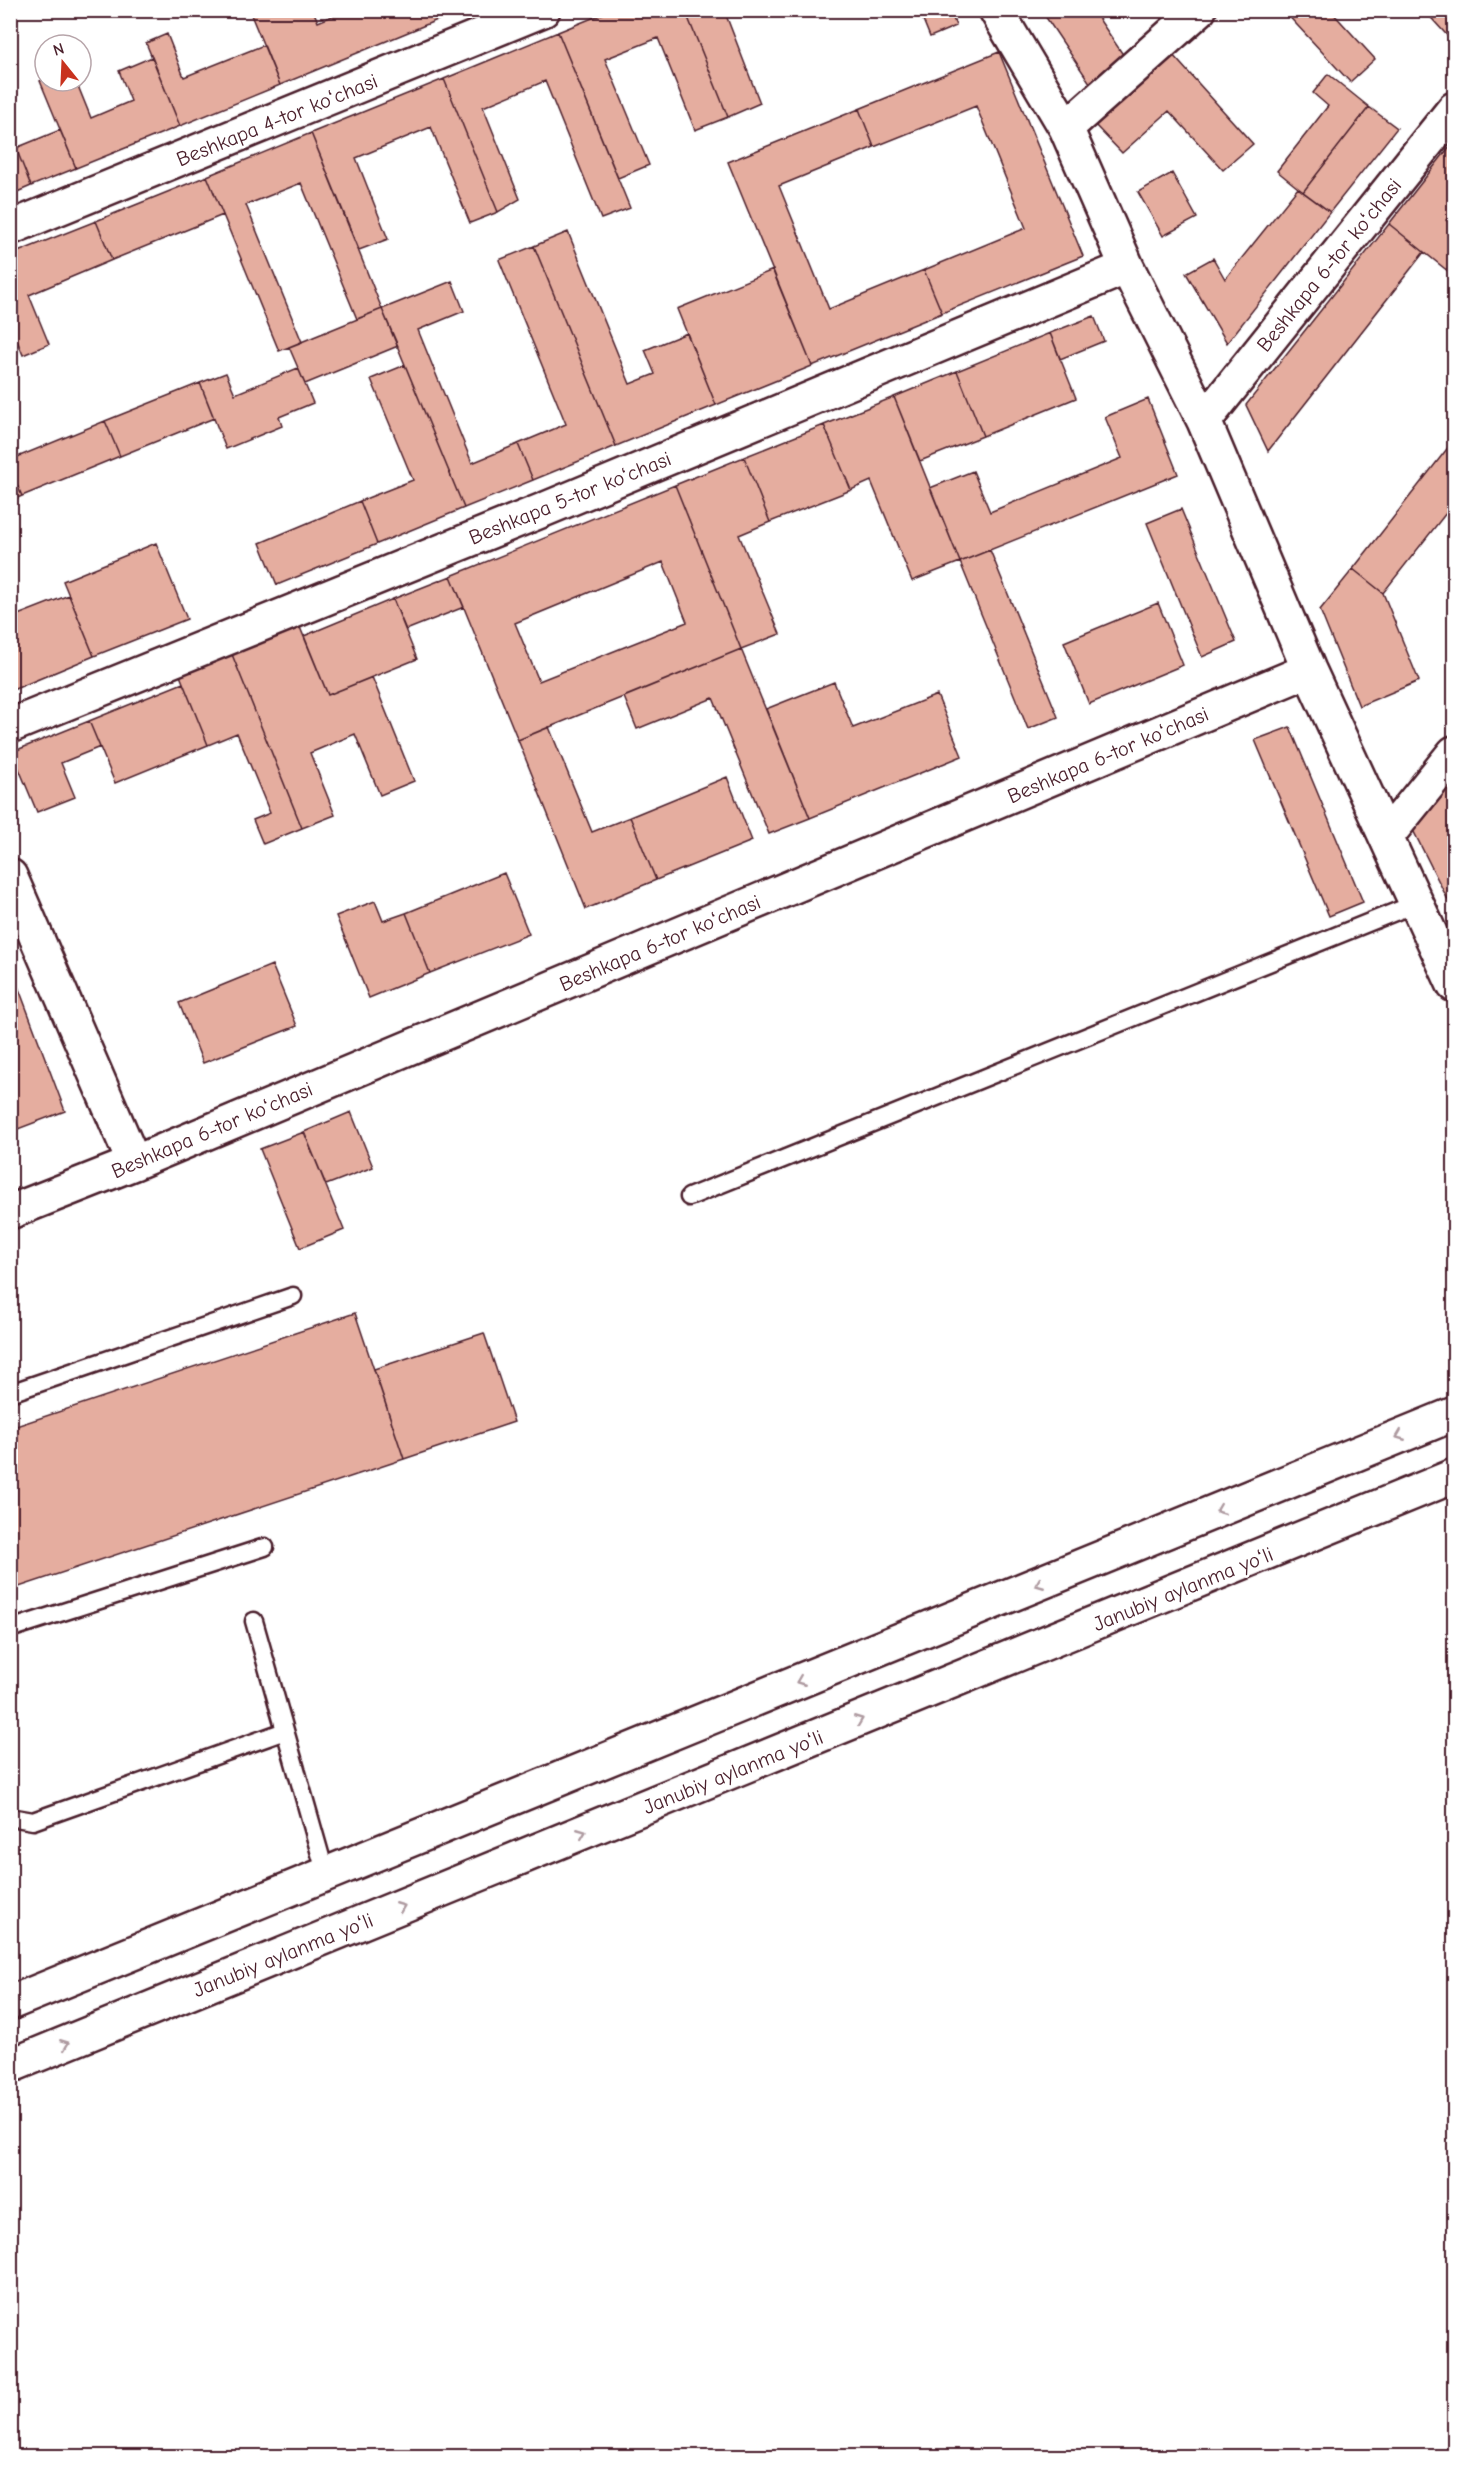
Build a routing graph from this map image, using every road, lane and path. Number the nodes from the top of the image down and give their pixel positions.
1 (543, 10) edge
2 (996, 10) edge
3 (1199, 10) edge
4 (1455, 109) edge
5 (1066, 128) junction
6 (10, 228) edge
7 (1127, 267) junction
8 (1204, 421) junction
9 (1309, 670) junction
10 (10, 726) edge
11 (1455, 753) edge
12 (1386, 837) junction
13 (10, 876) edge
14 (1417, 903) junction
15 (1455, 985) edge
16 (135, 1163) junction
17 (689, 1197) dead end
18 (10, 1212) edge
19 (293, 1296) dead end
20 (10, 1393) edge
21 (1455, 1414) edge
22 (1455, 1476) edge
23 (265, 1547) dead end
24 (254, 1621) dead end
25 (10, 1629) edge
26 (285, 1731) junction
27 (10, 1817) edge
28 (33, 1821) junction
29 (10, 1830) edge
30 (326, 1875) junction
31 (10, 2004) edge
32 (10, 2066) edge

1 - 6 main road, Beshkapa 4-tor koʻchasi
2 - 5 main road
3 - 5 main road
4 - 8 main road, Beshkapa 6-tor koʻchasi
5 - 7 main road
7 - 8 main road
7 - 10 main road, Beshkapa 5-tor koʻchasi
8 - 9 main road
9 - 12 main road
9 - 16 main road, Beshkapa 6-tor koʻchasi
11 - 12 main road
12 - 14 main road
13 - 16 main road
14 - 15 main road
14 - 17 lane
16 - 18 main road, Beshkapa 6-tor koʻchasi
19 - 20 lane
21 -> 30 main road
32 -> 22 main road, Janubiy aylanma yoʻli
23 - 25 lane
24 - 26 lane
26 - 28 lane
26 - 30 lane
27 - 28 lane
28 - 29 lane
30 - 31 main road

